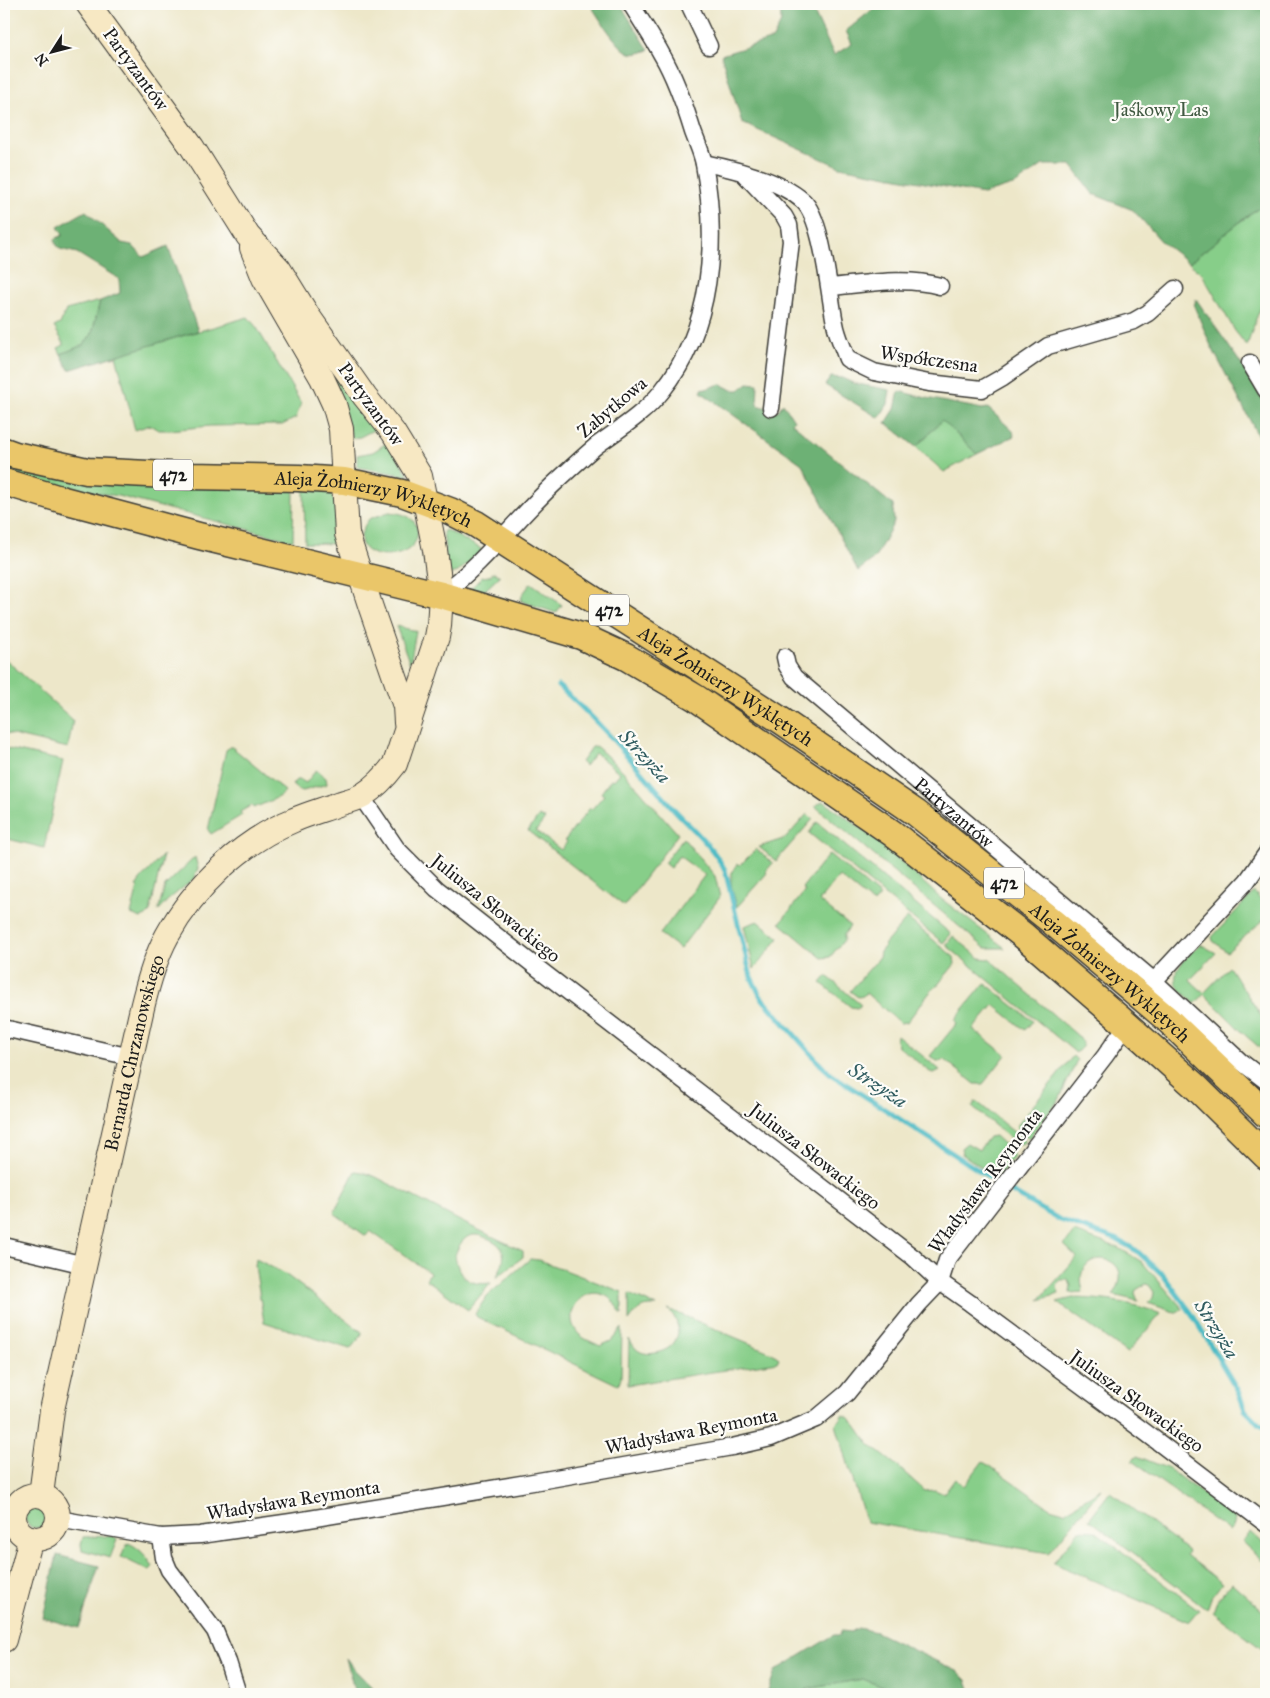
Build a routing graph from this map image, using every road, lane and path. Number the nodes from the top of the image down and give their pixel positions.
1 (88, 4) edge
2 (631, 4) edge
3 (689, 4) edge
4 (709, 46) dead end
5 (704, 163) junction
6 (742, 172) junction
7 (248, 236) junction
8 (940, 286) dead end
9 (830, 287) junction
10 (1175, 288) dead end
11 (1250, 363) dead end
12 (1266, 390) edge
13 (771, 408) dead end
14 (4, 451) edge
15 (344, 481) junction
16 (4, 482) edge
17 (426, 501) junction
18 (501, 539) junction
19 (360, 575) junction
20 (441, 595) junction
21 (785, 658) dead end
22 (406, 728) junction
23 (361, 796) junction
24 (1266, 854) edge
25 (1154, 981) junction
26 (1127, 1024) junction
27 (5, 1028) edge
28 (132, 1057) junction
29 (1266, 1081) edge
30 (1266, 1114) edge
31 (1266, 1156) edge
32 (4, 1246) edge
33 (85, 1265) junction
34 (940, 1282) junction
35 (41, 1495) junction
36 (9, 1510) edge
37 (58, 1519) junction
38 (1266, 1524) edge
39 (161, 1537) junction
40 (30, 1538) junction
41 (4, 1640) edge
42 (238, 1694) edge

1 - 7 street, Partyzantów
2 - 5 street, Zabytkowa
3 - 4 street
5 - 6 street, Współczesna
5 - 18 street, Zabytkowa
6 - 9 street, Współczesna
6 - 13 street
7 - 15 street, Partyzantów
7 - 17 street, Partyzantów
8 - 9 street
9 - 10 street, Współczesna
11 - 12 street
14 - 15 main road, Aleja Żołnierzy Wyklętych / 472
15 - 17 main road, Aleja Żołnierzy Wyklętych / 472
15 - 19 street, Partyzantów
16 - 19 main road, Aleja Żołnierzy Wyklętych / 472
17 - 18 main road, Aleja Żołnierzy Wyklętych / 472
17 - 20 street, Partyzantów
18 - 20 street, Zabytkowa
18 - 30 main road, Aleja Żołnierzy Wyklętych / 472
19 - 20 main road, Aleja Żołnierzy Wyklętych / 472
19 - 22 street, Bernarda Chrzanowskiego
20 - 22 street, Bernarda Chrzanowskiego
20 - 26 main road, Aleja Żołnierzy Wyklętych / 472
21 - 25 street, Partyzantów
22 - 23 street, Bernarda Chrzanowskiego
23 - 28 street, Bernarda Chrzanowskiego
23 - 34 street, Juliusza Słowackiego
24 - 25 street
25 - 29 street, Partyzantów
26 - 31 main road, Aleja Żołnierzy Wyklętych / 472
26 - 34 street, Władysława Reymonta
27 - 28 street
28 - 33 street, Bernarda Chrzanowskiego
32 - 33 street
33 - 35 street, Bernarda Chrzanowskiego
34 - 38 street, Juliusza Słowackiego
34 - 39 street, Władysława Reymonta
35 - 36 street
35 - 37 street
36 - 40 street
37 - 39 street, Władysława Reymonta
37 - 40 street
39 - 42 street
40 - 41 street

